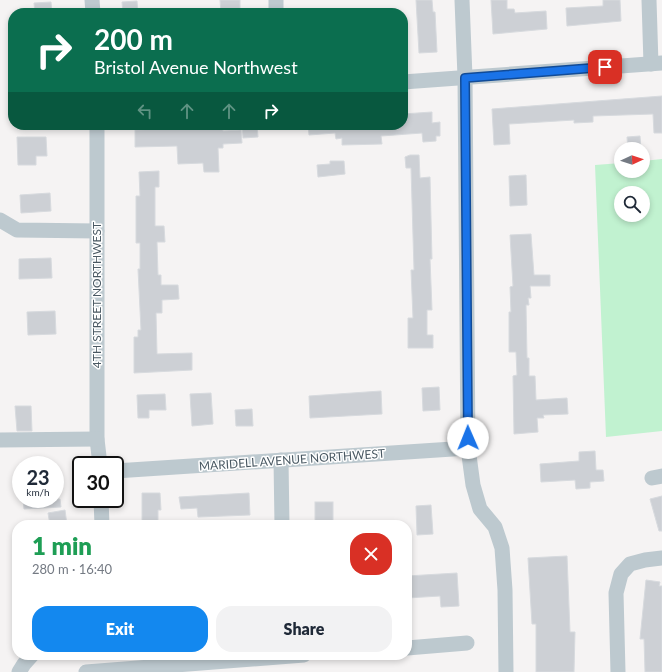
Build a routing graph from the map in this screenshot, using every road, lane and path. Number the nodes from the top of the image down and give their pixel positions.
1 (462, 0) edge
2 (649, 0) edge
3 (657, 63) edge
4 (465, 78) junction
5 (408, 82) edge
6 (97, 130) edge
7 (0, 220) edge
8 (97, 231) junction
9 (97, 439) junction
10 (0, 440) edge
11 (468, 448) junction
12 (99, 456) edge
13 (281, 460) junction
14 (124, 470) edge
15 (101, 508) edge
16 (102, 520) edge
17 (282, 520) edge
18 (662, 558) edge
19 (467, 643) dead end
20 (412, 648) edge
21 (28, 660) edge
22 (234, 660) edge
23 (19, 672) edge
24 (86, 672) edge
25 (506, 672) edge
26 (618, 672) edge

1 - 4 street
2 - 3 street
3 - 4 street
4 - 5 street
4 - 11 street
6 - 8 street, 4TH STREET NORTHWEST
7 - 8 street
8 - 9 street, 4TH STREET NORTHWEST
9 - 10 street
9 - 12 street, 4TH STREET NORTHWEST
11 - 13 street, MARIDELL AVENUE NORTHWEST
11 - 25 street
13 - 14 street, MARIDELL AVENUE NORTHWEST
13 - 17 street
15 - 16 street
18 - 26 street
19 - 20 street
21 - 23 street
22 - 24 street

